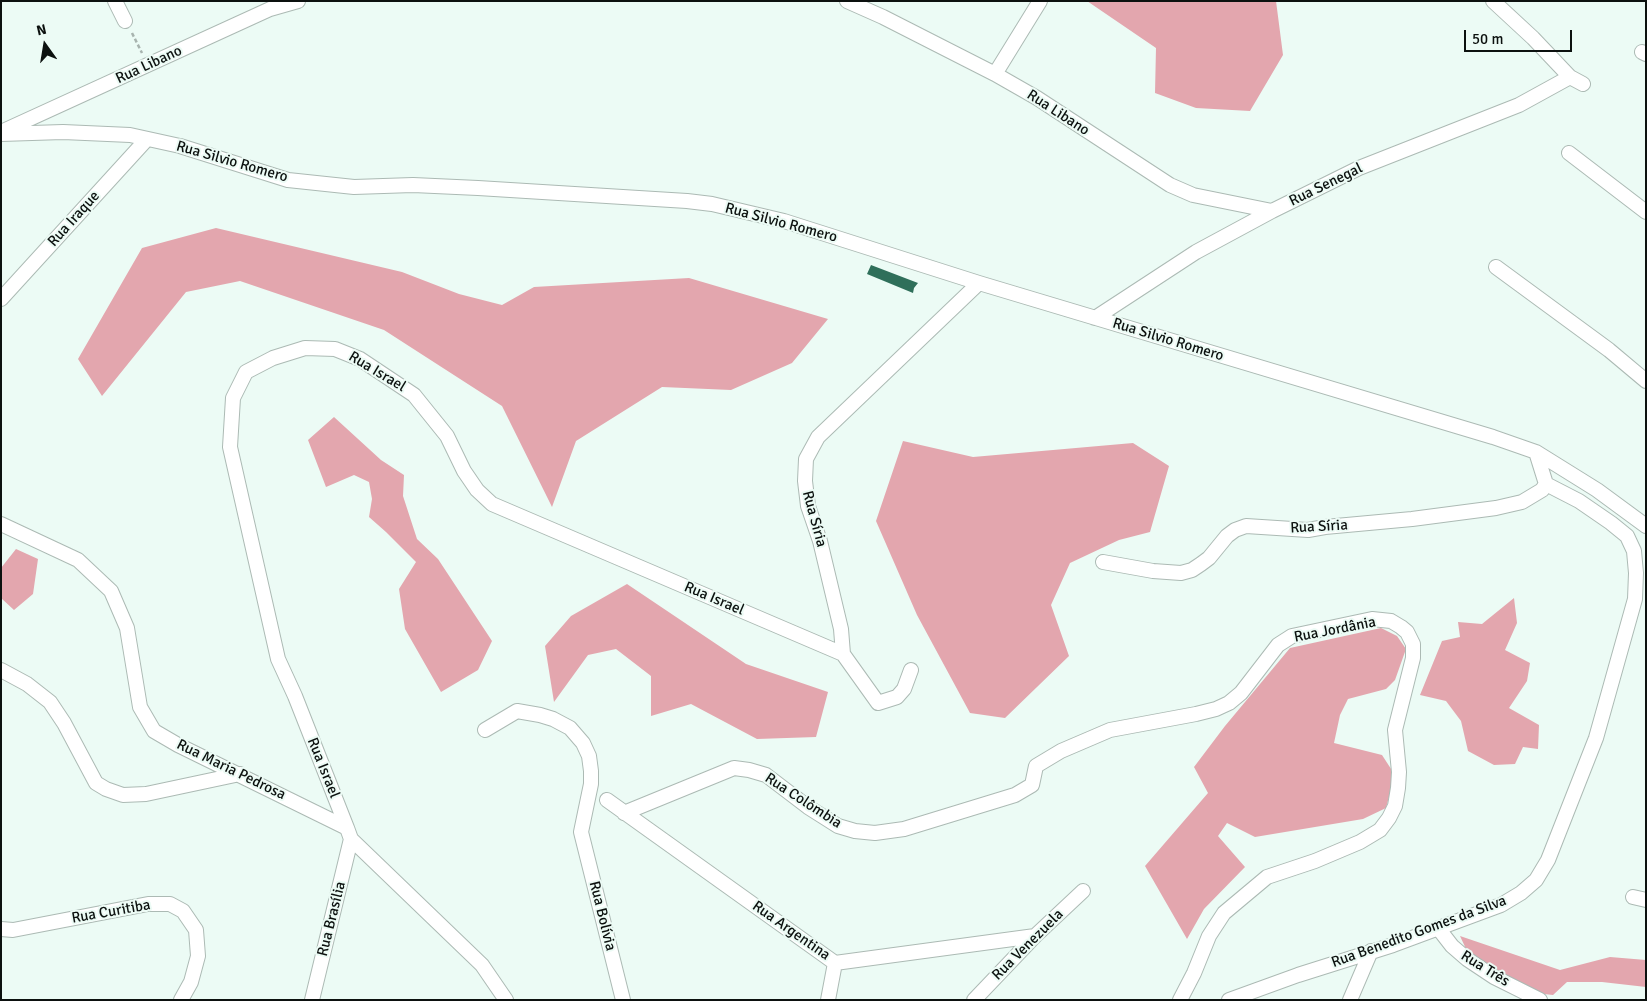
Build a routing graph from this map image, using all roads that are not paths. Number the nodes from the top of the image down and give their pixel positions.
1 (115, 1) edge
2 (298, 1) edge
3 (846, 1) edge
4 (1040, 1) edge
5 (1493, 1) edge
6 (125, 21) road end
7 (995, 74) junction
8 (1570, 77) junction
9 (1583, 84) dead end
10 (1, 133) edge
11 (147, 139) junction
12 (1569, 152) dead end
13 (1272, 211) junction
14 (1646, 212) edge
15 (1496, 267) dead end
16 (978, 283) junction
17 (1, 299) edge
18 (1095, 318) junction
19 (1646, 381) edge
20 (1536, 452) junction
21 (1546, 484) junction
22 (1, 524) edge
23 (1646, 526) edge
24 (1103, 562) dead end
25 (842, 654) junction
26 (1, 670) edge
27 (911, 670) dead end
28 (485, 730) dead end
29 (240, 774) junction
30 (1015, 795) joint
31 (607, 800) dead end
32 (624, 813) junction
33 (349, 834) junction
34 (1083, 891) dead end
35 (1, 928) edge
36 (1438, 928) junction
37 (1034, 936) junction
38 (1371, 951) junction
39 (836, 963) junction
40 (181, 1000) edge
41 (312, 1000) edge
42 (506, 1000) edge
43 (623, 1000) edge
44 (828, 1000) edge
45 (974, 1000) edge
46 (1180, 1000) edge
47 (1229, 1000) edge
48 (1350, 1000) edge
49 (1540, 1000) edge

1 - 6 street
2 - 10 street, Rua Libano
3 - 7 street, Rua Libano
4 - 7 street
5 - 8 street
7 - 13 street, Rua Libano
8 - 9 street
8 - 13 street, Rua Senegal
10 - 11 street, Rua Silvio Romero
11 - 16 street, Rua Silvio Romero
11 - 17 street, Rua Iraque
12 - 14 street
13 - 18 street, Rua Senegal
15 - 19 street
16 - 18 street, Rua Silvio Romero
16 - 25 street, Rua Síria
18 - 20 street, Rua Silvio Romero
20 - 21 street
20 - 23 street, Rua Silvio Romero
21 - 24 street, Rua Síria
21 - 36 street, Rua Benedito Gomes da Silva
22 - 29 street, Rua Maria Pedrosa
25 - 27 street
25 - 33 street, Rua Israel
26 - 29 street
28 - 43 street, Rua Bolívia
29 - 33 street, Rua Maria Pedrosa
30 - 32 street, Rua Colômbia
30 - 46 street, Rua Jordânia
31 - 32 street, Rua Argentina
32 - 39 street, Rua Argentina
33 - 41 street, Rua Brasília
33 - 42 street, Rua Maria Pedrosa
34 - 37 street, Rua Venezuela
35 - 40 street, Rua Curitiba
36 - 38 street, Rua Benedito Gomes da Silva
36 - 49 street, Rua Três
37 - 39 street, Rua Argentina
37 - 45 street, Rua Venezuela
38 - 47 street, Rua Benedito Gomes da Silva
38 - 48 street
39 - 44 street

